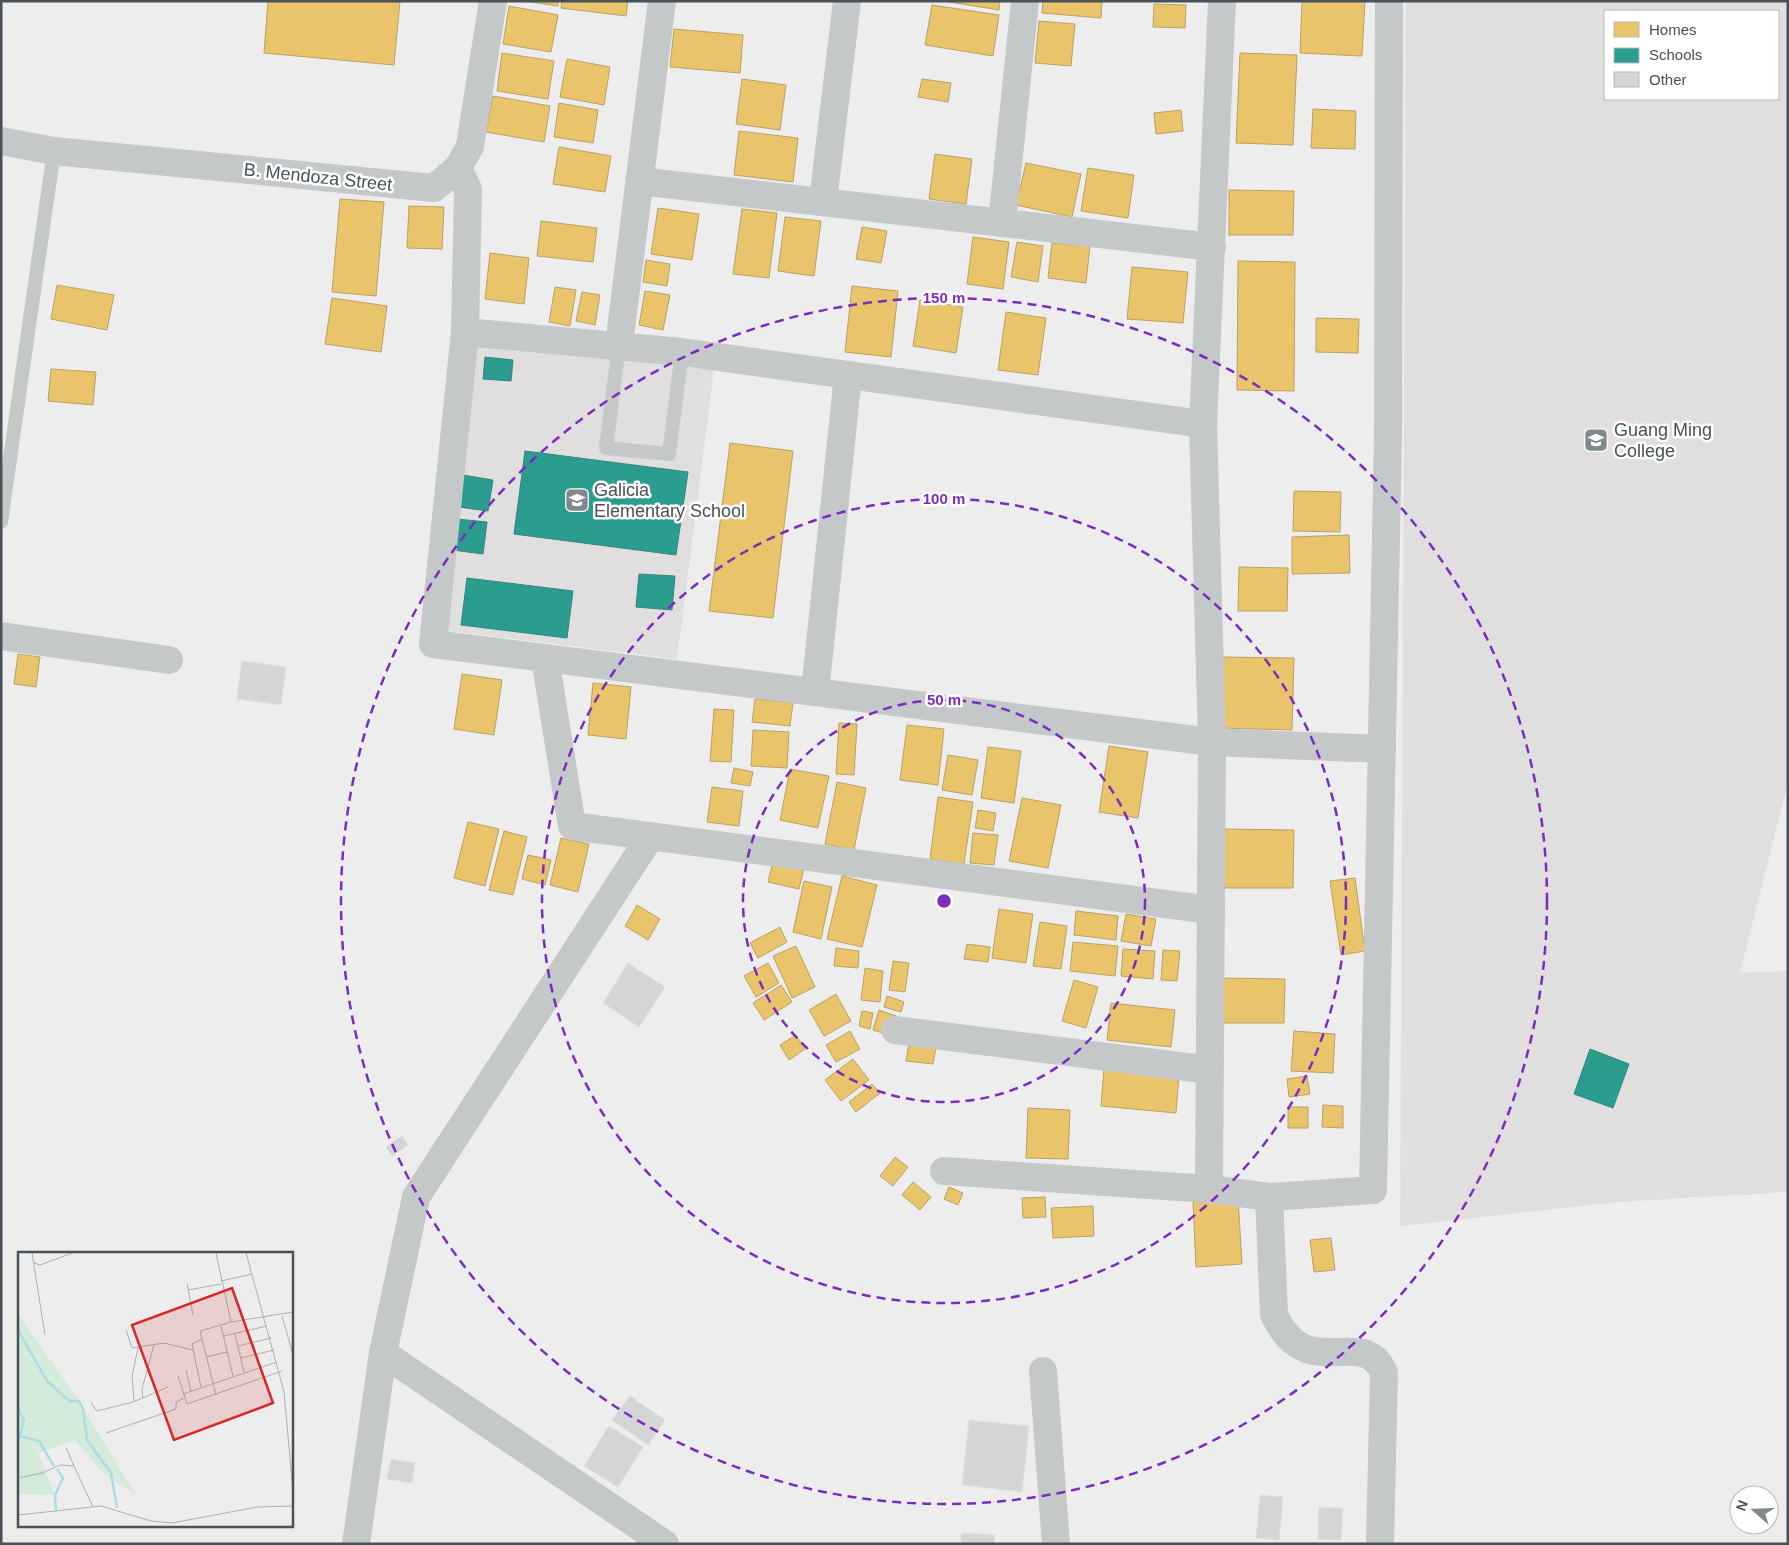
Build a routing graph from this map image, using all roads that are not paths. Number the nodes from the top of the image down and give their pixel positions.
1 (493, 1) edge
2 (662, 1) edge
3 (847, 1) edge
4 (1025, 1) edge
5 (1222, 1) edge
6 (1389, 1) edge
7 (1, 141) edge
8 (54, 151) junction
9 (458, 168) junction
10 (639, 181) junction
11 (823, 201) junction
12 (1002, 223) junction
13 (1212, 247) junction
14 (465, 332) junction
15 (618, 345) junction
16 (682, 352) junction
17 (848, 375) junction
18 (1203, 424) junction
19 (1, 522) edge
20 (1, 636) edge
21 (545, 658) junction
22 (169, 660) dead end
23 (815, 692) junction
24 (1212, 742) junction
25 (1382, 749) junction
26 (650, 837) junction
27 (1211, 910) junction
28 (894, 1030) dead end
29 (1210, 1070) junction
30 (944, 1171) dead end
31 (1209, 1189) junction
32 (1269, 1197) junction
33 (384, 1354) junction
34 (1043, 1371) dead end
35 (356, 1544) edge
36 (665, 1544) edge
37 (1056, 1544) edge
38 (1380, 1544) edge

1 - 9 street, B. Mendoza Street
2 - 10 street
3 - 11 street
4 - 12 street
5 - 13 street
6 - 25 street
7 - 8 street, B. Mendoza Street
8 - 9 street, B. Mendoza Street
8 - 19 lane
9 - 14 street
10 - 11 street
10 - 15 street
11 - 12 street
12 - 13 street
13 - 18 street
14 - 15 street
14 - 21 street
15 - 16 street
15 - 16 lane
16 - 17 street
17 - 18 street
17 - 23 street
18 - 24 street
20 - 22 street
21 - 23 street
21 - 26 street
23 - 24 street
24 - 25 street
24 - 27 street
25 - 32 street
26 - 27 street
26 - 33 street
27 - 29 street
28 - 29 street
29 - 31 street
30 - 31 street
31 - 32 street
32 - 38 street
33 - 35 street
33 - 36 street
34 - 37 street

